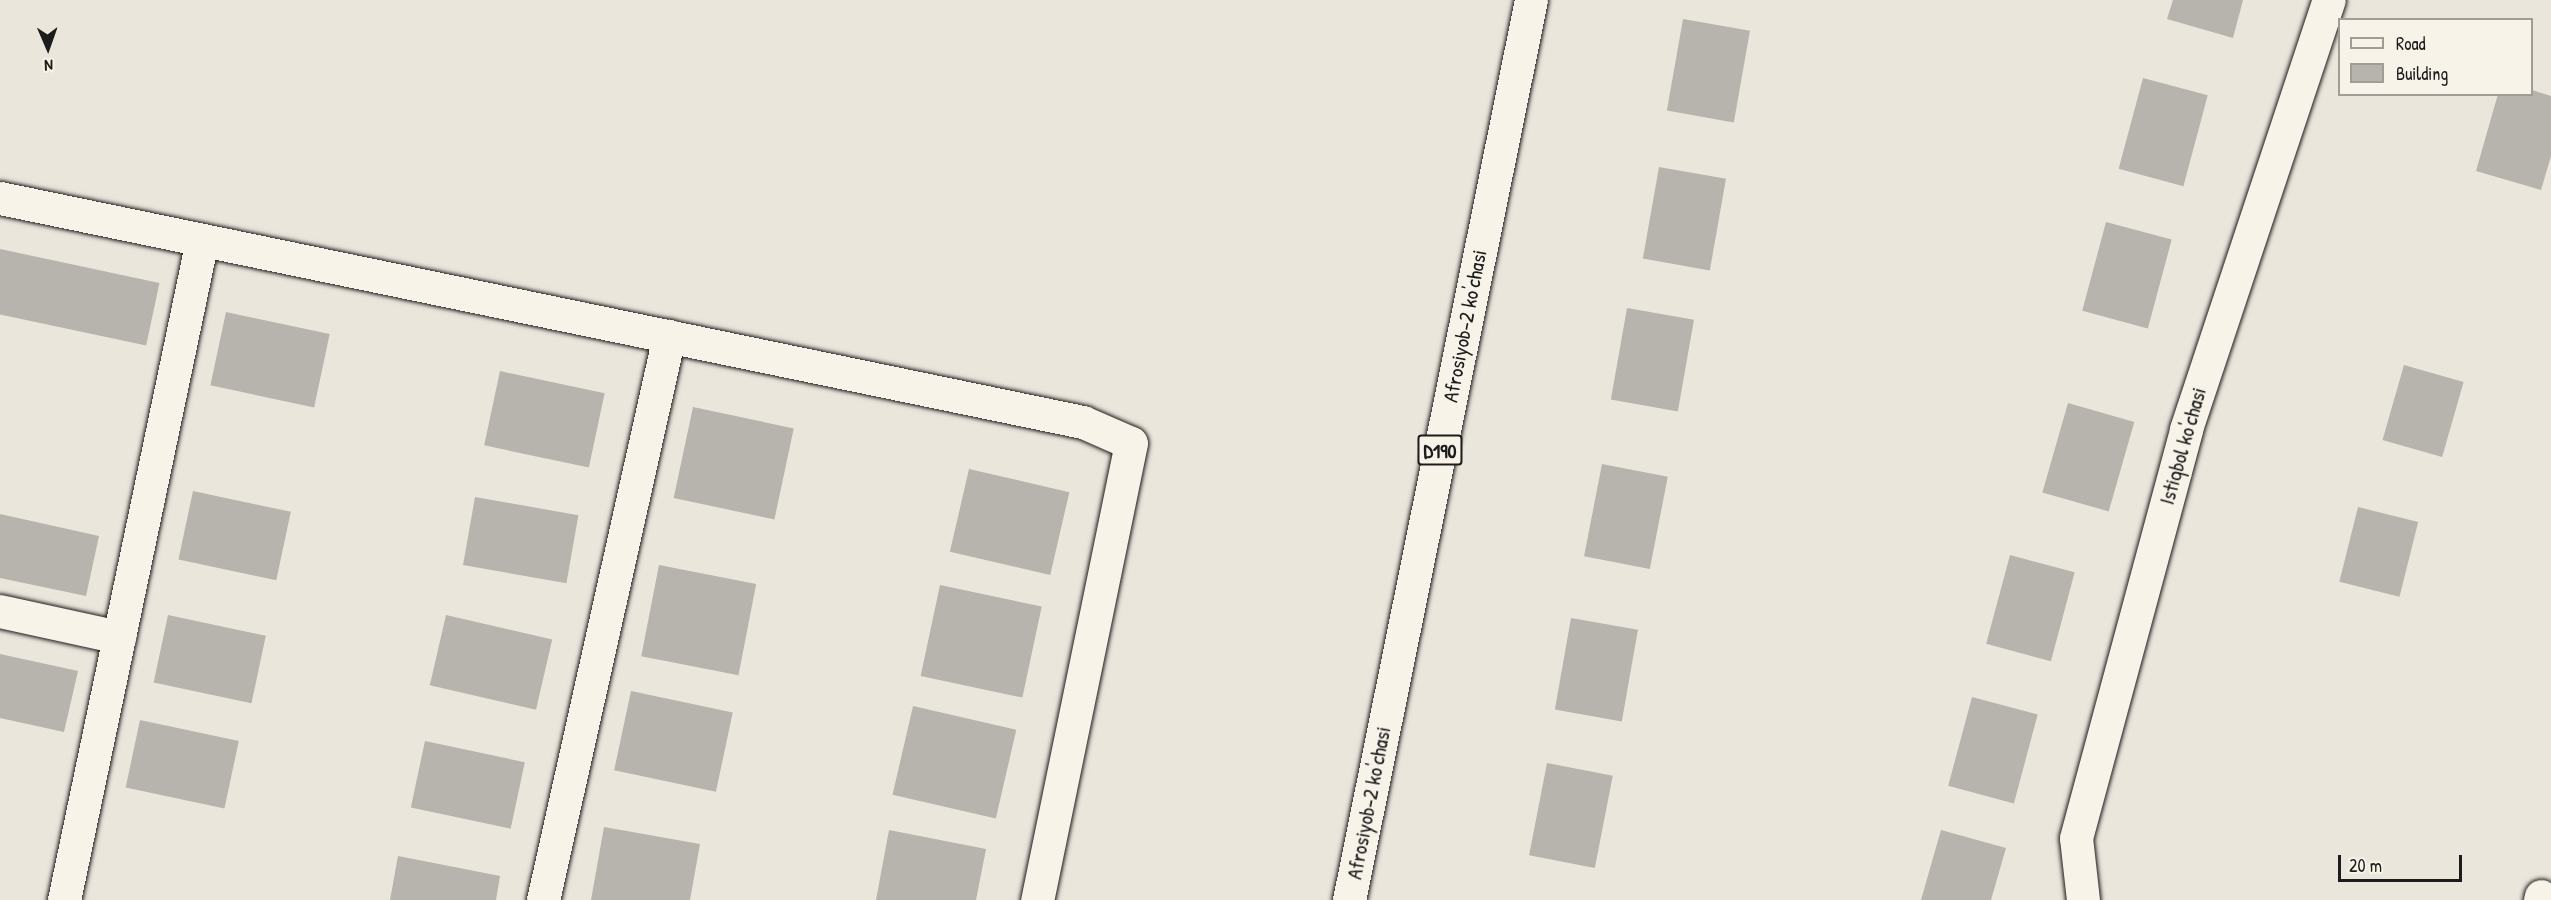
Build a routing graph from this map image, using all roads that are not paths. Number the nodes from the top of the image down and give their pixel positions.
1 (1531, 0) edge
2 (2329, 0) edge
3 (0, 198) edge
4 (202, 240) junction
5 (669, 336) junction
6 (0, 611) edge
7 (119, 637) junction
8 (64, 900) edge
9 (543, 900) edge
10 (1037, 900) edge
11 (1349, 900) edge
12 (2083, 900) edge

1 - 11 street, Afrosiyob-2 ko'chasi / D190
2 - 12 street, Istiqbol ko'chasi
3 - 4 street
4 - 5 street
4 - 7 street
5 - 9 street
5 - 10 street
6 - 7 street
7 - 8 street

